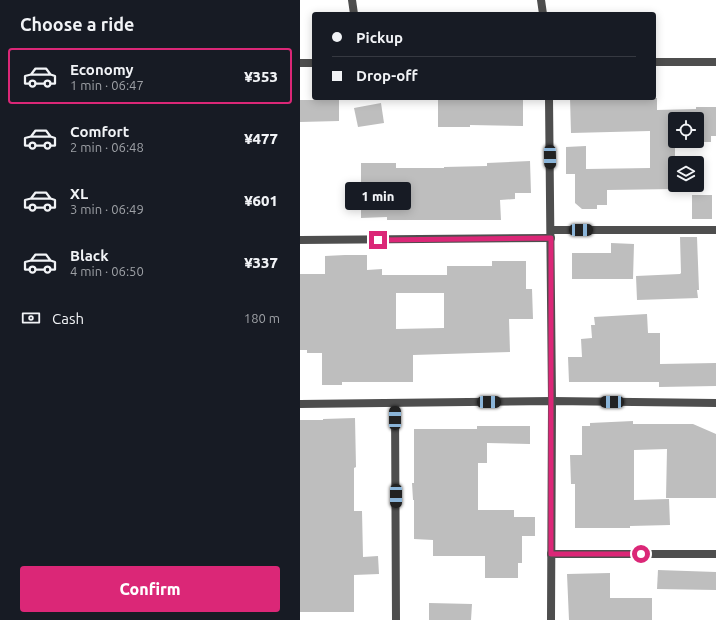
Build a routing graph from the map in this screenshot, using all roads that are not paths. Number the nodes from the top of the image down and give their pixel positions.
1 (352, 0) edge
2 (541, 0) edge
3 (354, 12) edge
4 (542, 12) edge
5 (656, 62) edge
6 (716, 62) edge
7 (300, 63) edge
8 (312, 63) edge
9 (549, 100) edge
10 (716, 230) edge
11 (551, 234) junction
12 (300, 240) edge
13 (552, 401) junction
14 (395, 403) junction
15 (716, 403) edge
16 (300, 404) edge
17 (551, 554) junction
18 (716, 554) edge
19 (396, 620) edge
20 (550, 620) edge

1 - 3 street
2 - 4 street
5 - 6 street
7 - 8 street
9 - 11 street
10 - 11 street
11 - 12 street
11 - 13 street
13 - 14 street
13 - 15 street
13 - 17 street
14 - 16 street
14 - 19 street
17 - 18 street
17 - 20 street

